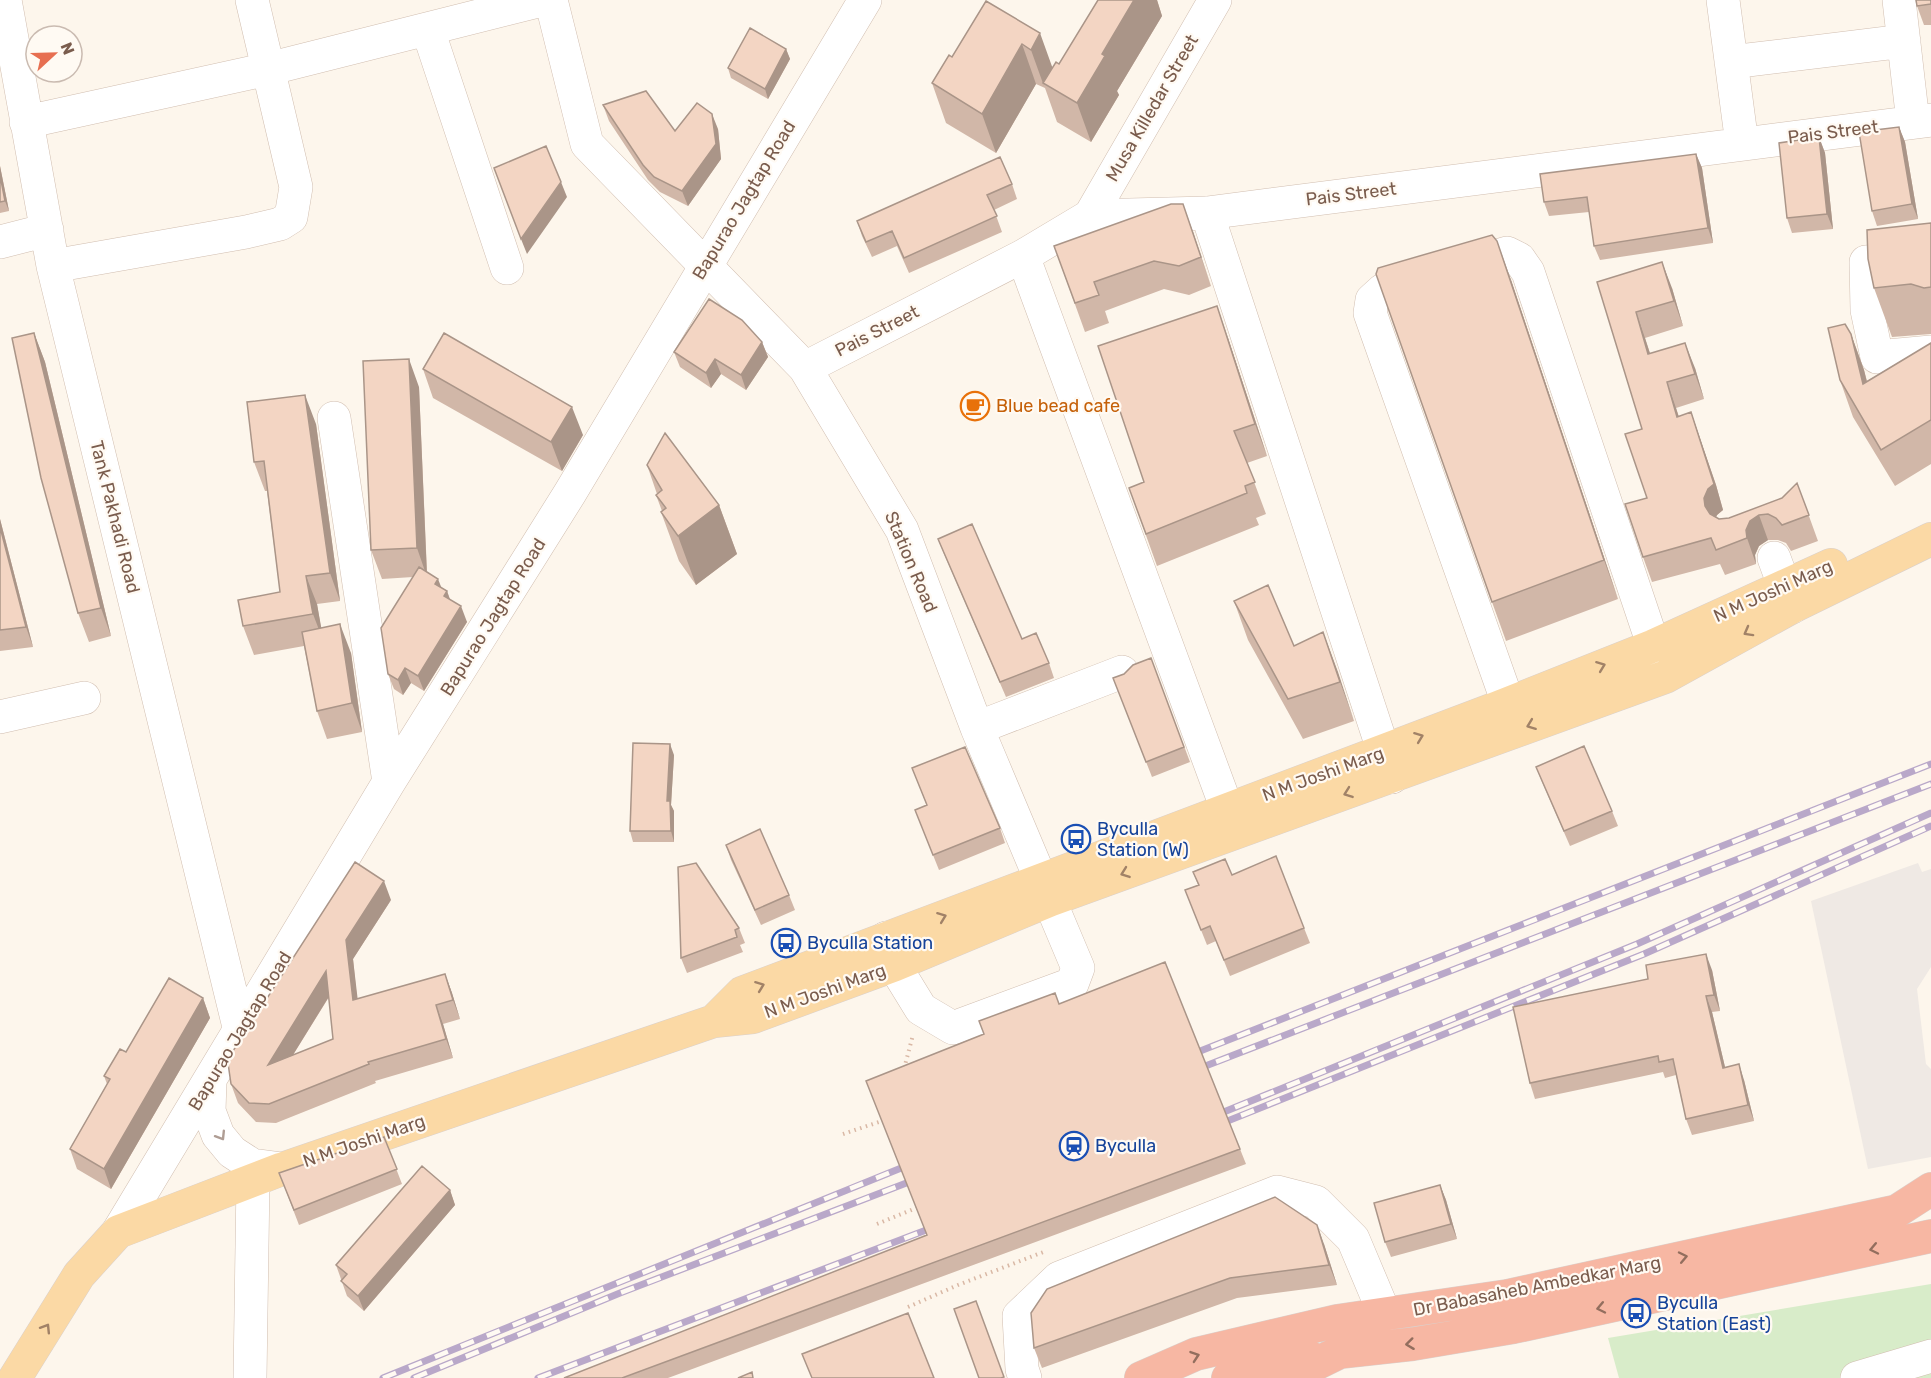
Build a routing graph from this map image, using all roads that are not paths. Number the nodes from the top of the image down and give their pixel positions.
1 (5, 0) edge
2 (252, 0) edge
3 (542, 0) edge
4 (551, 0) edge
5 (1215, 0) edge
6 (1723, 0) edge
7 (1899, 0) edge
8 (861, 2) edge
9 (428, 30) junction
10 (1904, 40) junction
11 (1731, 62) junction
12 (268, 69) junction
13 (1922, 121) edge
14 (26, 122) junction
15 (1742, 144) junction
16 (1207, 213) junction
17 (1090, 216) junction
18 (46, 230) junction
19 (0, 242) edge
20 (1023, 256) junction
21 (1931, 257) edge
22 (54, 266) junction
23 (704, 266) junction
24 (507, 268) dead end
25 (1931, 352) edge
26 (805, 368) junction
27 (334, 418) dead end
28 (1931, 518) edge
29 (1931, 539) edge
30 (1783, 584) junction
31 (1653, 646) junction
32 (1122, 672) edge
33 (1665, 677) junction
34 (84, 698) dead end
35 (1560, 698) junction
36 (1508, 703) junction
37 (0, 717) edge
38 (977, 728) junction
39 (1388, 764) junction
40 (389, 782) junction
41 (1227, 809) junction
42 (1045, 890) junction
43 (890, 951) junction
44 (240, 1031) junction
45 (210, 1081) junction
46 (268, 1174) junction
47 (1931, 1188) edge
48 (1931, 1204) edge
49 (1897, 1211) junction
50 (118, 1232) junction
51 (1931, 1236) edge
52 (1385, 1315) junction
53 (1931, 1356) edge
54 (1275, 1373) edge
55 (15, 1378) edge
56 (41, 1378) edge
57 (250, 1378) edge
58 (1025, 1378) edge
59 (1141, 1378) edge
60 (1228, 1378) edge
61 (1857, 1378) edge

1 - 14 street, Tank Pakhadi Road
2 - 12 street
3 - 9 street
4 - 23 street, Station Road
5 - 17 street, Musa Killedar Street
6 - 11 street
7 - 10 street
8 - 23 street, Bapurao Jagtap Road
9 - 12 street
9 - 24 street
10 - 11 street
10 - 13 street
11 - 15 street
12 - 14 street
12 - 22 street
13 - 15 street, Pais Street
14 - 18 street, Tank Pakhadi Road
15 - 16 street, Pais Street
16 - 17 street, Pais Street
16 - 39 street
17 - 20 street, Pais Street
18 - 19 street
18 - 22 street, Tank Pakhadi Road
20 - 26 street, Pais Street
20 - 41 street
21 - 25 street
22 - 44 street, Tank Pakhadi Road
23 - 26 street, Station Road
23 - 40 street, Bapurao Jagtap Road
26 - 38 street, Station Road
27 - 40 street
28 - 30 main road, N M Joshi Marg
29 - 30 main road, N M Joshi Marg
30 - 31 main road, N M Joshi Marg
30 -> 33 main road, N M Joshi Marg
31 - 33 street
35 -> 31 main road, N M Joshi Marg
31 - 36 street
32 - 38 street
33 - 35 main road, N M Joshi Marg
34 - 37 street
35 - 36 main road, N M Joshi Marg
35 -> 39 main road, N M Joshi Marg
39 -> 36 main road, N M Joshi Marg
38 - 42 street, Station Road
39 - 41 main road, N M Joshi Marg
39 -> 42 main road, N M Joshi Marg
40 - 44 street, Bapurao Jagtap Road
41 - 42 main road, N M Joshi Marg
42 - 43 main road, N M Joshi Marg
42 - 43 street, Station Road
43 - 46 main road, N M Joshi Marg
44 - 45 street, Bapurao Jagtap Road
45 -> 46 street
45 - 50 street, Bapurao Jagtap Road
46 - 50 main road, N M Joshi Marg
46 - 57 street
47 - 49 highway, Dr Babasaheb Ambedkar Marg
48 - 49 highway
52 -> 49 highway, Dr Babasaheb Ambedkar Marg
55 -> 50 main road, N M Joshi Marg
50 - 56 main road
51 -> 54 highway
52 - 58 street
59 -> 52 highway, Dr Babasaheb Ambedkar Marg
53 - 61 street
54 - 60 highway

